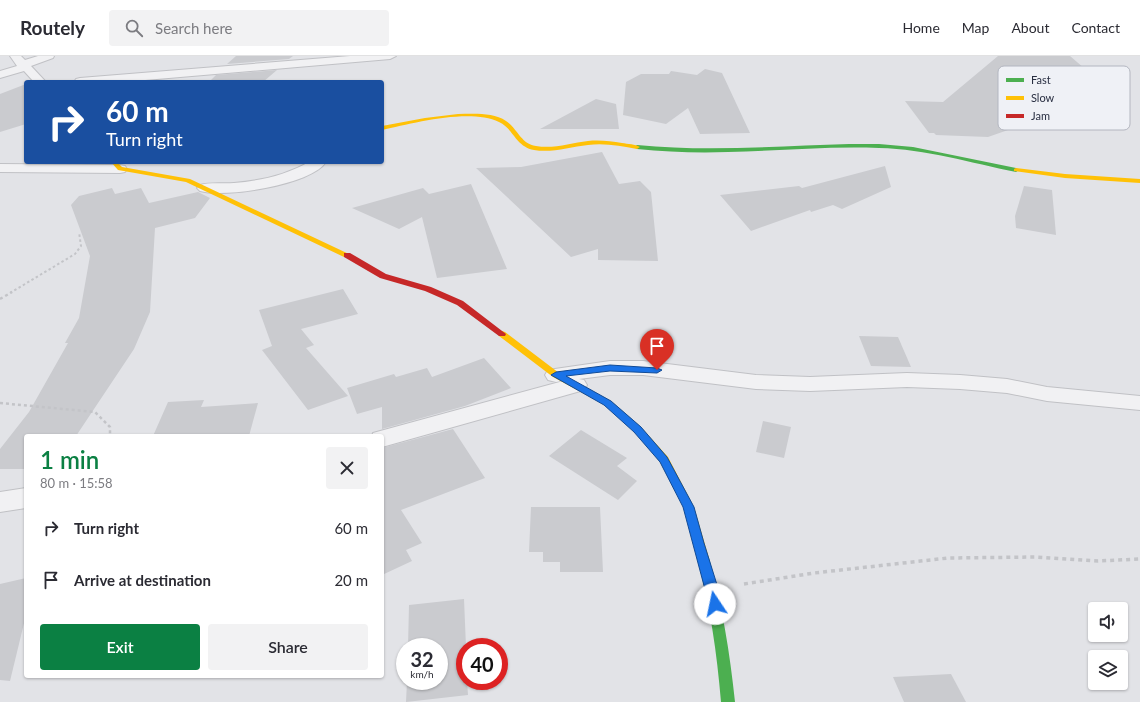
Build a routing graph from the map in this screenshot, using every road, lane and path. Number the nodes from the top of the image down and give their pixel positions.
1 (15, 56) edge
2 (49, 56) edge
3 (390, 56) edge
4 (23, 66) junction
5 (0, 75) edge
6 (39, 80) edge
7 (104, 80) edge
8 (384, 128) edge
9 (315, 164) edge
10 (117, 165) edge
11 (0, 168) edge
12 (1140, 181) edge
13 (205, 188) junction
14 (80, 232) dead end
15 (0, 299) edge
16 (556, 375) junction
17 (576, 385) junction
18 (0, 403) edge
19 (1140, 403) edge
20 (110, 434) edge
21 (384, 438) edge
22 (24, 498) edge
23 (0, 502) edge
24 (1140, 559) edge
25 (712, 588) junction
26 (728, 702) edge

1 - 4 street
2 - 4 street
3 - 7 street
4 - 5 street
4 - 6 street
8 - 12 street
9 - 13 street
10 - 11 street
10 - 13 street
13 - 16 street
14 - 15 path
16 - 17 street
16 - 19 street
17 - 21 street
17 - 25 street
18 - 20 path
22 - 23 street
24 - 25 path
25 - 26 street

